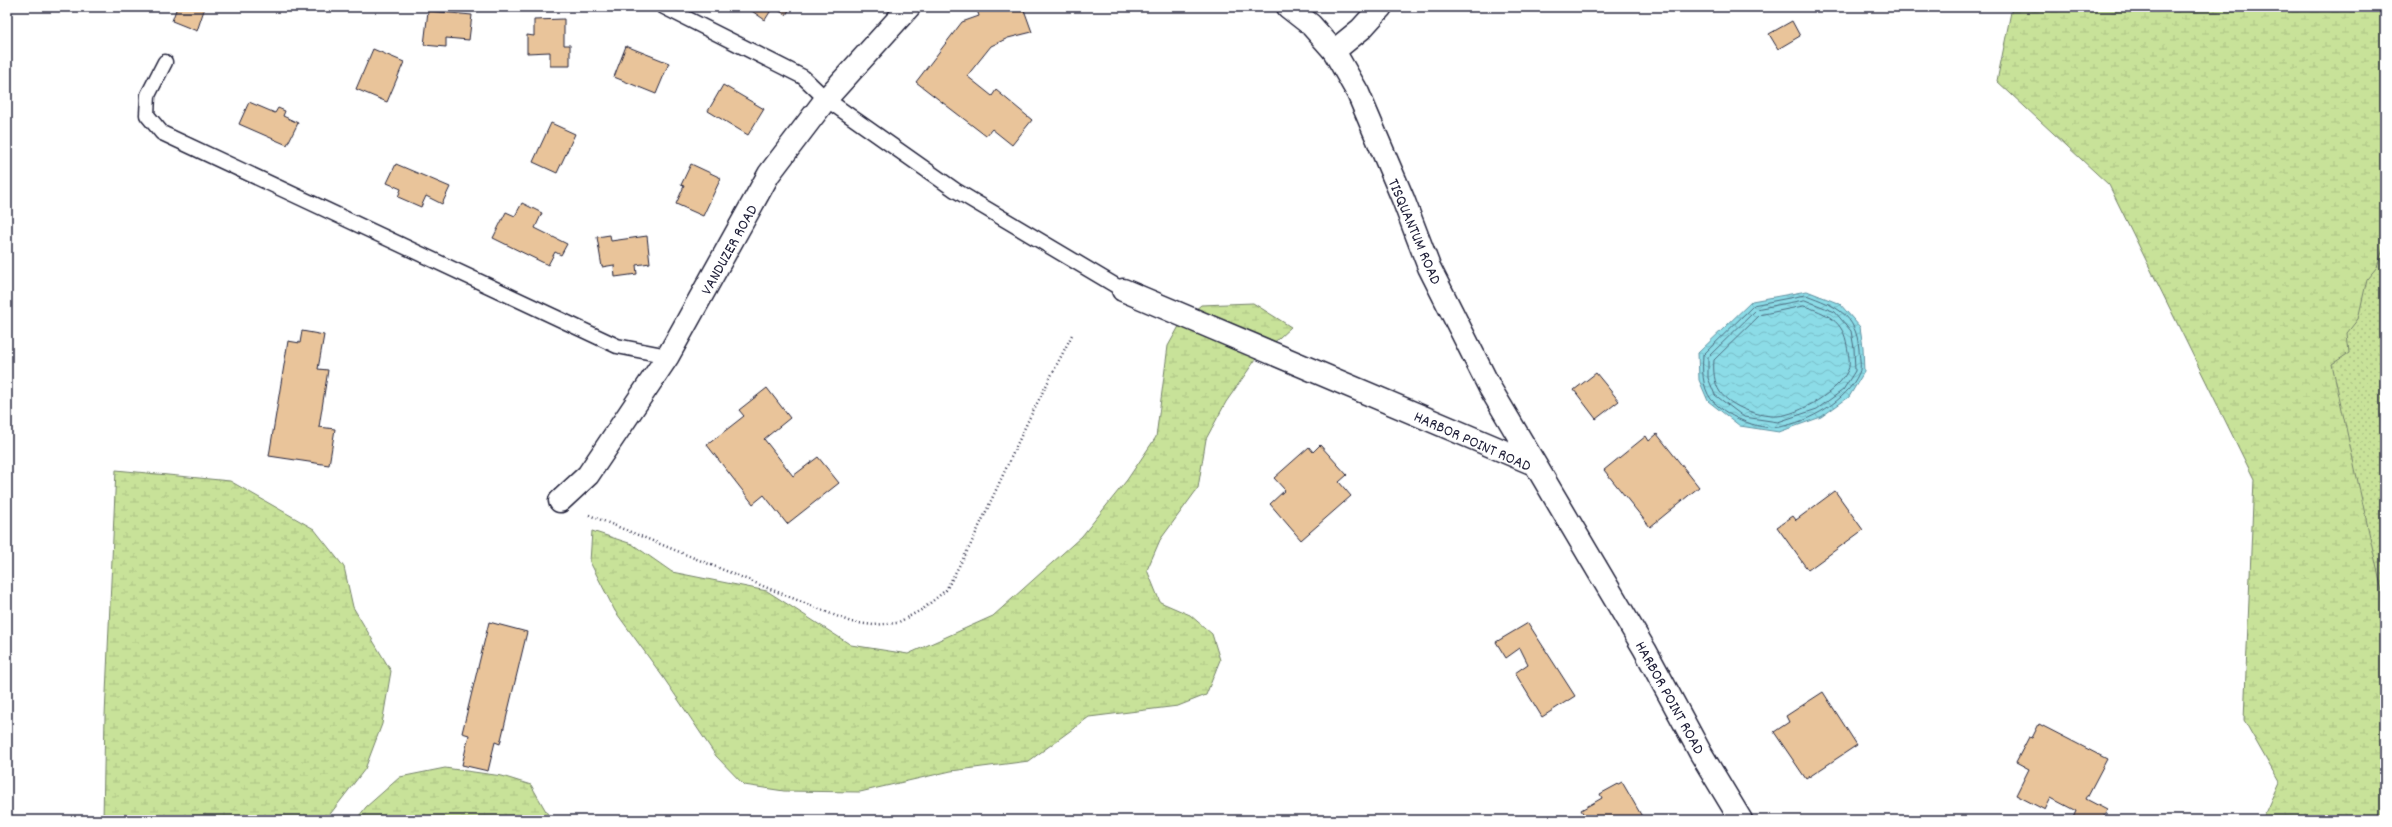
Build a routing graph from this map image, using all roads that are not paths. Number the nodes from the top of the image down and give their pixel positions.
1 (664, 7) edge
2 (909, 7) edge
3 (1288, 7) edge
4 (1381, 7) edge
5 (1334, 51) junction
6 (165, 62) dead end
7 (826, 99) junction
8 (1123, 290) joint
9 (668, 356) junction
10 (1534, 464) junction
11 (560, 501) road end
12 (1741, 820) edge

1 - 7 lane
2 - 7 street, VANDUZER ROAD
3 - 5 street, TISQUANTUM ROAD
4 - 5 street
5 - 10 street, TISQUANTUM ROAD
6 - 9 lane
7 - 8 lane
7 - 9 street, VANDUZER ROAD
8 - 10 street, HARBOR POINT ROAD
9 - 11 street, VANDUZER ROAD
10 - 12 street, HARBOR POINT ROAD

